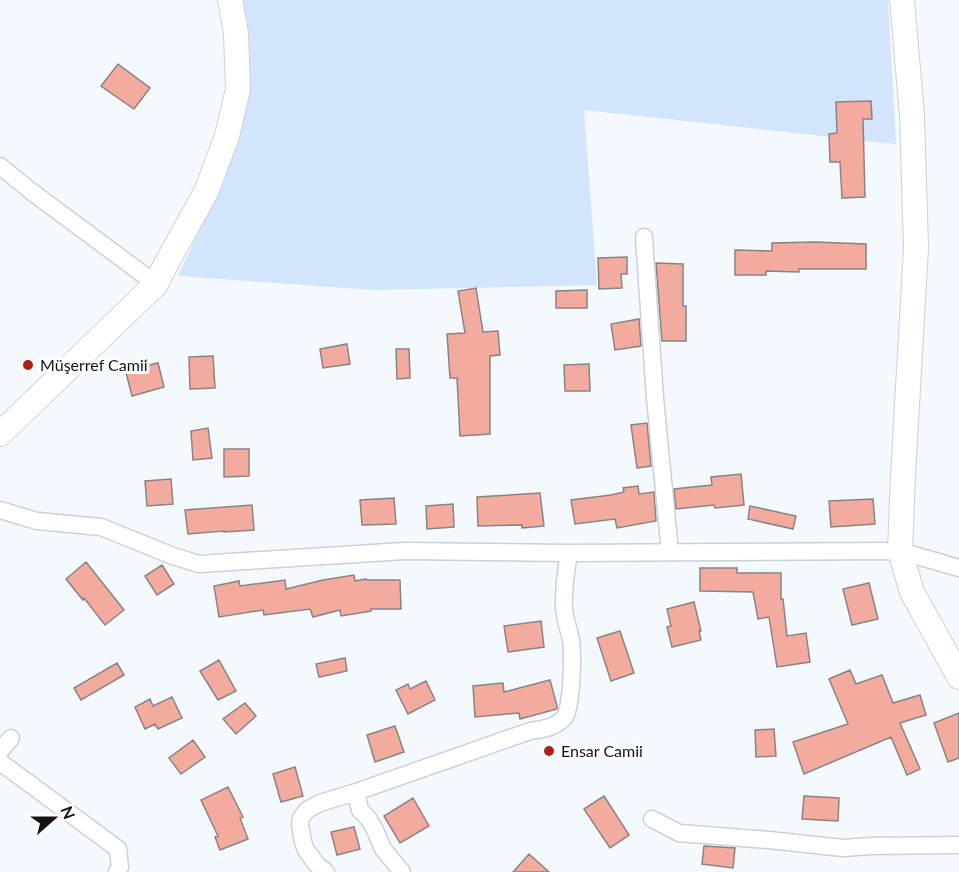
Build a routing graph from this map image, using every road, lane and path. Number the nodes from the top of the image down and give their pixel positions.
1 (230, 0) edge
2 (902, 0) edge
3 (0, 166) edge
4 (644, 237) dead end
5 (156, 284) junction
6 (0, 434) edge
7 (0, 510) edge
8 (900, 551) junction
9 (670, 552) junction
10 (568, 553) junction
11 (959, 568) edge
12 (959, 677) edge
13 (0, 762) edge
14 (356, 792) junction
15 (652, 819) dead end
16 (959, 845) edge
17 (117, 872) edge
18 (326, 872) edge
19 (402, 872) edge

1 - 5 street
2 - 8 street
3 - 5 street
4 - 9 street
5 - 6 street
7 - 10 street
8 - 9 street
8 - 11 street
8 - 12 street
9 - 10 street
10 - 14 street
13 - 17 street
14 - 18 street
14 - 19 street
15 - 16 street

